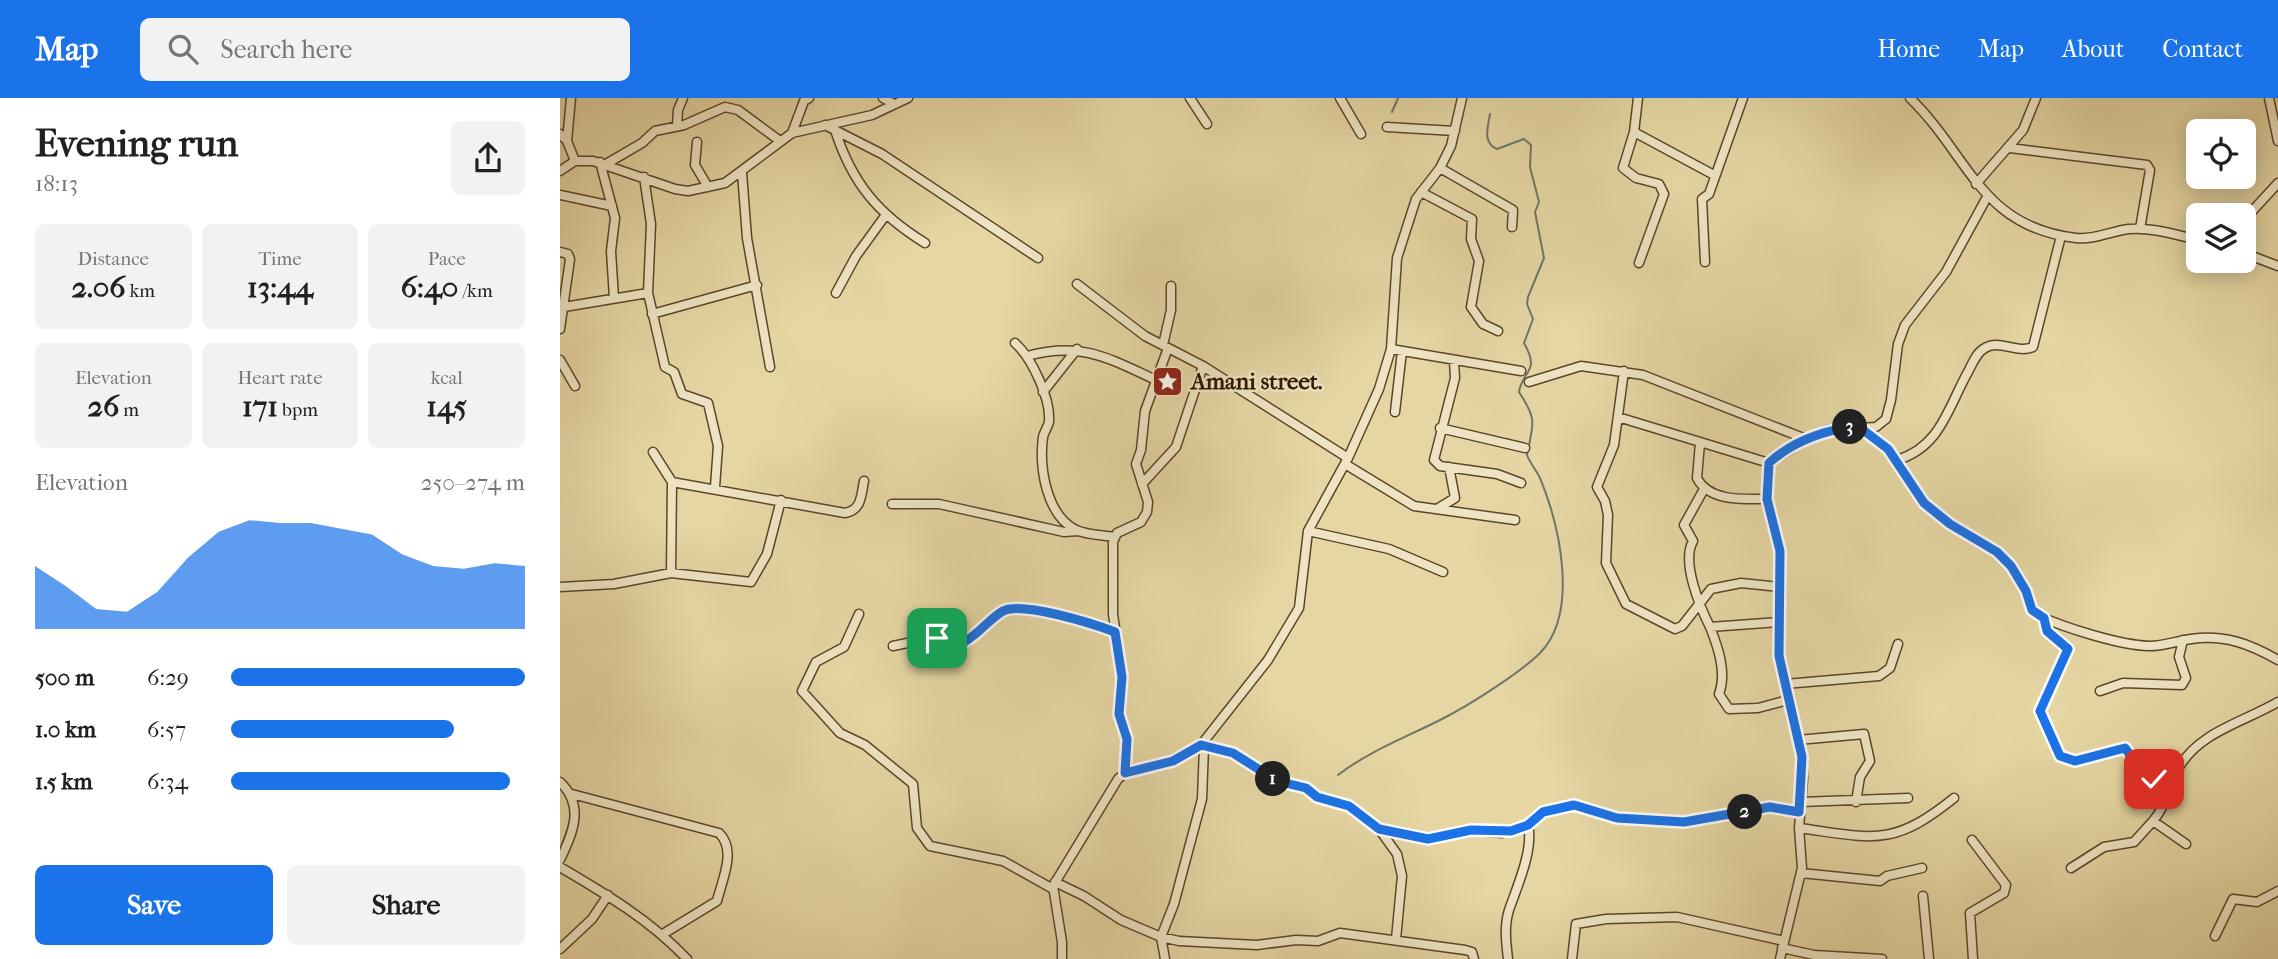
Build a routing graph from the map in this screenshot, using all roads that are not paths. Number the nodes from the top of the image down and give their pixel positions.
1 (571, 98) edge
2 (683, 98) edge
3 (883, 98) edge
4 (908, 98) edge
5 (1190, 98) edge
6 (1340, 98) edge
7 (1638, 98) edge
8 (1743, 98) edge
9 (1910, 98) edge
10 (2036, 98) edge
11 (2269, 98) edge
12 (804, 99) edge
13 (1459, 100) edge
14 (894, 104) junction
15 (1207, 124) dead end
16 (677, 125) junction
17 (825, 125) junction
18 (1387, 127) dead end
19 (835, 130) junction
20 (1455, 131) junction
21 (1634, 132) junction
22 (792, 133) junction
23 (1361, 134) dead end
24 (563, 137) edge
25 (780, 141) junction
26 (2278, 141) edge
27 (697, 142) dead end
28 (2010, 148) junction
29 (575, 161) junction
30 (603, 163) junction
31 (1440, 168) junction
32 (560, 171) edge
33 (742, 173) junction
34 (1714, 175) junction
35 (644, 177) junction
36 (2278, 183) edge
37 (1976, 184) junction
38 (708, 187) junction
39 (1420, 192) junction
40 (560, 195) edge
41 (1987, 197) junction
42 (612, 206) junction
43 (2256, 207) edge
44 (885, 216) junction
45 (1512, 227) dead end
46 (2140, 229) junction
47 (2061, 236) junction
48 (2186, 238) edge
49 (925, 243) dead end
50 (560, 252) edge
51 (1038, 258) dead end
52 (2256, 258) edge
53 (1705, 262) dead end
54 (1639, 263) dead end
55 (2278, 266) edge
56 (1077, 284) dead end
57 (757, 285) junction
58 (1171, 286) dead end
59 (648, 293) junction
60 (836, 293) dead end
61 (614, 298) junction
62 (564, 307) junction
63 (652, 314) junction
64 (560, 329) edge
65 (1498, 331) dead end
66 (1016, 343) dead end
67 (1165, 347) junction
68 (1077, 349) junction
69 (1391, 349) junction
70 (1402, 351) junction
71 (1027, 356) junction
72 (560, 360) edge
73 (1454, 361) junction
74 (1203, 366) junction
75 (771, 367) dead end
76 (1521, 371) dead end
77 (1624, 371) junction
78 (1156, 380) junction
79 (1529, 382) dead end
80 (575, 386) dead end
81 (1043, 392) junction
82 (1395, 412) dead end
83 (1618, 417) junction
84 (1858, 426) junction
85 (1440, 428) junction
86 (1806, 439) junction
87 (1700, 443) junction
88 (1525, 448) dead end
89 (653, 452) dead end
90 (1897, 460) junction
91 (1347, 461) junction
92 (1769, 463) junction
93 (1449, 467) junction
94 (672, 481) junction
95 (864, 481) dead end
96 (1521, 483) dead end
97 (1142, 484) junction
98 (715, 487) junction
99 (1704, 489) junction
100 (1767, 499) junction
101 (780, 500) junction
102 (892, 504) dead end
103 (1437, 509) junction
104 (1515, 520) dead end
105 (1078, 531) junction
106 (1308, 531) junction
107 (1114, 537) junction
108 (1443, 572) dead end
109 (671, 573) junction
110 (560, 587) edge
111 (1780, 587) junction
112 (1699, 605) junction
113 (859, 614) dead end
114 (2044, 618) junction
115 (1779, 622) junction
116 (1710, 627) junction
117 (1115, 632) junction
118 (2183, 640) junction
119 (1898, 644) dead end
120 (894, 646) dead end
121 (2278, 660) edge
122 (1785, 684) junction
123 (2100, 691) dead end
124 (1788, 700) junction
125 (2278, 702) edge
126 (1798, 740) junction
127 (1203, 746) junction
128 (2179, 767) junction
129 (1125, 773) junction
130 (560, 782) edge
131 (572, 794) junction
132 (1908, 798) dead end
133 (1954, 798) dead end
134 (1800, 802) junction
135 (1856, 802) junction
136 (1799, 812) junction
137 (2152, 821) junction
138 (1528, 825) junction
139 (1799, 828) junction
140 (1379, 829) junction
141 (1972, 840) dead end
142 (2186, 844) dead end
143 (561, 856) edge
144 (560, 867) edge
145 (2071, 868) dead end
146 (1922, 869) dead end
147 (1801, 873) junction
148 (1054, 886) junction
149 (2278, 891) edge
150 (608, 895) junction
151 (1923, 896) dead end
152 (663, 934) junction
153 (2215, 936) dead end
154 (1161, 937) junction
155 (1396, 939) junction
156 (1783, 945) junction
157 (560, 949) edge
158 (687, 959) edge
159 (1062, 959) edge
160 (1165, 959) edge
161 (1474, 959) edge
162 (1508, 959) edge
163 (1572, 959) edge
164 (1780, 959) edge
165 (1882, 959) edge
166 (1929, 959) edge
167 (1973, 959) edge

1 - 24 street
2 - 16 street
3 - 14 street
4 - 14 street
5 - 15 street
6 - 23 street
7 - 21 street
8 - 34 street
9 - 37 street
10 - 28 street
11 - 26 street
12 - 22 street
13 - 20 street
14 - 17 street
16 - 25 street
16 - 30 street
17 - 19 street
17 - 22 street
18 - 20 street
19 - 44 street
19 - 51 street
20 - 31 street
21 - 34 street
21 - 54 street
22 - 25 street
24 - 29 street
25 - 33 street
27 - 38 street
28 - 37 street
28 - 46 street
29 - 30 street
29 - 32 street
30 - 35 street
30 - 42 street
31 - 39 street
31 - 45 street
33 - 38 street
33 - 57 street
34 - 53 street
35 - 38 street
35 - 59 street
36 - 43 street
37 - 41 street
39 - 65 street
39 - 69 street
40 - 42 street
41 - 47 street
41 - 84 street
42 - 61 street
44 - 49 street
44 - 60 street
46 - 47 street
46 - 48 street
47 - 90 street
50 - 62 street
52 - 55 street
56 - 67 street
57 - 63 street
57 - 75 street
58 - 67 street
59 - 61 street
59 - 63 street
61 - 62 street
62 - 64 street
63 - 98 street
66 - 71 street
67 - 74 street
67 - 78 street
68 - 71 street
68 - 78 street
68 - 81 street
69 - 70 street
69 - 91 street
70 - 73 street
70 - 82 street
71 - 81 street
72 - 80 street
73 - 76 street
73 - 85 street
74 - 91 street
74 - 97 street
77 - 79 street
77 - 83 street
77 - 86 street
78 - 97 street
81 - 105 street
83 - 87 street
83 - 112 street
84 - 86 street
84 - 90 street
85 - 88 street
85 - 93 street
86 - 92 street
87 - 92 street
87 - 99 street
89 - 94 street
90 - 114 street
91 - 103 street
91 - 106 street
92 - 100 street
93 - 96 street
93 - 103 street
94 - 98 street
94 - 109 street
95 - 101 street
97 - 107 street
98 - 101 street
99 - 100 street
99 - 112 street
100 - 111 street
101 - 109 street
102 - 105 street
103 - 104 street
105 - 107 street
106 - 108 street
106 - 127 street
107 - 117 street
109 - 110 street
111 - 112 street
111 - 115 street
112 - 116 street
113 - 148 street
114 - 118 street
114 - 128 street
115 - 116 street
115 - 122 street
116 - 124 street
117 - 120 street
117 - 129 street
118 - 121 street
118 - 123 street
119 - 122 street
122 - 124 street
124 - 126 street
125 - 128 street
126 - 134 street
126 - 135 street
127 - 129 street
127 - 140 street
127 - 154 street
128 - 137 street
129 - 148 street
130 - 131 street
131 - 143 street
131 - 152 street
132 - 135 street
133 - 139 street
134 - 135 street
134 - 136 street
136 - 138 street
136 - 139 street
137 - 142 street
137 - 145 street
138 - 140 street
138 - 162 street
139 - 147 street
140 - 155 street
141 - 167 street
144 - 150 street
146 - 147 street
147 - 156 street
148 - 154 street
148 - 159 street
149 - 153 street
150 - 152 street
150 - 157 street
151 - 166 street
152 - 158 street
154 - 155 street
154 - 160 street
155 - 161 street
156 - 163 street
156 - 164 street
156 - 165 street

